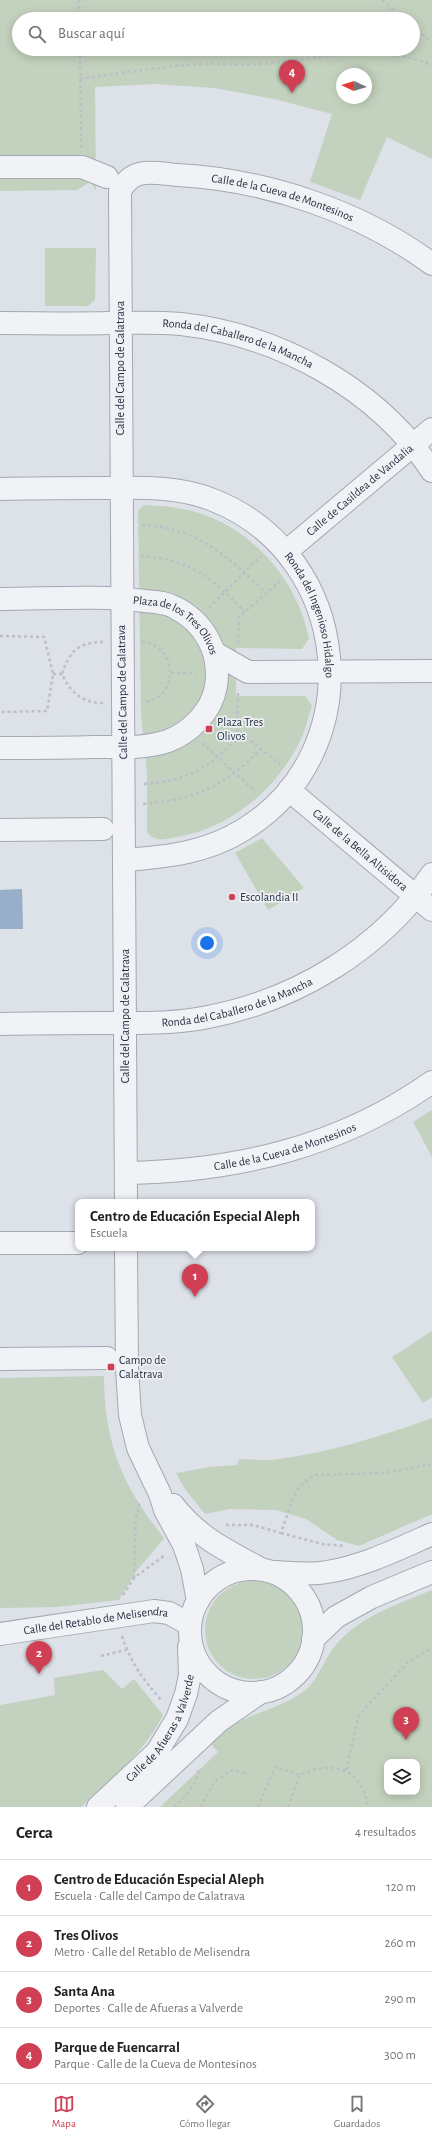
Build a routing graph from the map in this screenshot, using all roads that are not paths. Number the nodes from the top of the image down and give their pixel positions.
1 (0, 167) edge
2 (116, 180) junction
3 (432, 264) edge
4 (0, 323) edge
5 (120, 323) junction
6 (432, 429) edge
7 (413, 445) junction
8 (432, 471) edge
9 (120, 488) junction
10 (0, 489) edge
11 (277, 551) junction
12 (121, 598) junction
13 (0, 599) edge
14 (215, 653) junction
15 (432, 670) edge
16 (248, 672) junction
17 (331, 672) junction
18 (215, 690) junction
19 (0, 748) edge
20 (123, 748) junction
21 (289, 790) junction
22 (103, 829) dead end
23 (0, 830) edge
24 (124, 860) junction
25 (432, 874) edge
26 (424, 903) edge
27 (125, 1023) junction
28 (0, 1024) edge
29 (432, 1082) edge
30 (126, 1173) junction
31 (126, 1199) edge
32 (0, 1243) edge
33 (75, 1243) edge
34 (126, 1251) edge
35 (107, 1358) dead end
36 (0, 1359) edge
37 (150, 1497) junction
38 (432, 1534) edge
39 (267, 1571) junction
40 (432, 1572) edge
41 (198, 1600) junction
42 (189, 1629) junction
43 (0, 1634) edge
44 (314, 1639) junction
45 (261, 1692) junction
46 (98, 1807) edge
47 (127, 1807) edge

1 - 2 street
2 - 3 street, Calle de la Cueva de Montesinos
2 - 5 street, Calle del Campo de Calatrava
4 - 5 street, Ronda del Caballero de la Mancha
5 - 7 street, Ronda del Caballero de la Mancha
5 - 9 street, Calle del Campo de Calatrava
6 - 7 street, Calle de Casildea de Vandalia
7 - 8 street, Ronda del Caballero de la Mancha
7 - 11 street, Calle de Casildea de Vandalia
9 - 10 street, Ronda del Ingenioso Hidalgo
9 - 11 street, Ronda del Ingenioso Hidalgo
9 - 12 street, Calle del Campo de Calatrava
11 - 17 street, Ronda del Ingenioso Hidalgo
12 - 13 street, Plaza de los Tres Olivos
12 - 14 street, Plaza de los Tres Olivos
12 - 20 street, Calle del Campo de Calatrava
14 - 16 street
14 - 18 street, Plaza de los Tres Olivos
15 - 17 street
16 - 17 street
16 - 18 street
17 - 21 street, Ronda del Ingenioso Hidalgo
18 - 20 street, Plaza de los Tres Olivos
19 - 20 street, Plaza de los Tres Olivos
20 - 24 street, Calle del Campo de Calatrava
21 - 24 street, Ronda del Ingenioso Hidalgo
21 - 26 street, Calle de la Bella Altisidora
22 - 23 street
24 - 27 street, Calle del Campo de Calatrava
25 - 26 street, Ronda del Caballero de la Mancha
26 - 27 street, Ronda del Caballero de la Mancha
27 - 28 street, Ronda del Caballero de la Mancha
27 - 30 street, Calle del Campo de Calatrava
29 - 30 street, Calle de la Cueva de Montesinos
30 - 31 street, Calle del Campo de Calatrava
32 - 33 street
34 - 37 street
35 - 36 street
37 - 39 street
37 - 41 street
38 - 39 street
39 - 41 street
39 - 44 street
40 - 44 street
41 - 42 street
42 - 43 street, Calle del Retablo de Melisendra
42 - 45 street
42 - 46 street, Calle de Afueras a Valverde
44 - 45 street
45 - 47 street, Calle de Afueras a Valverde

